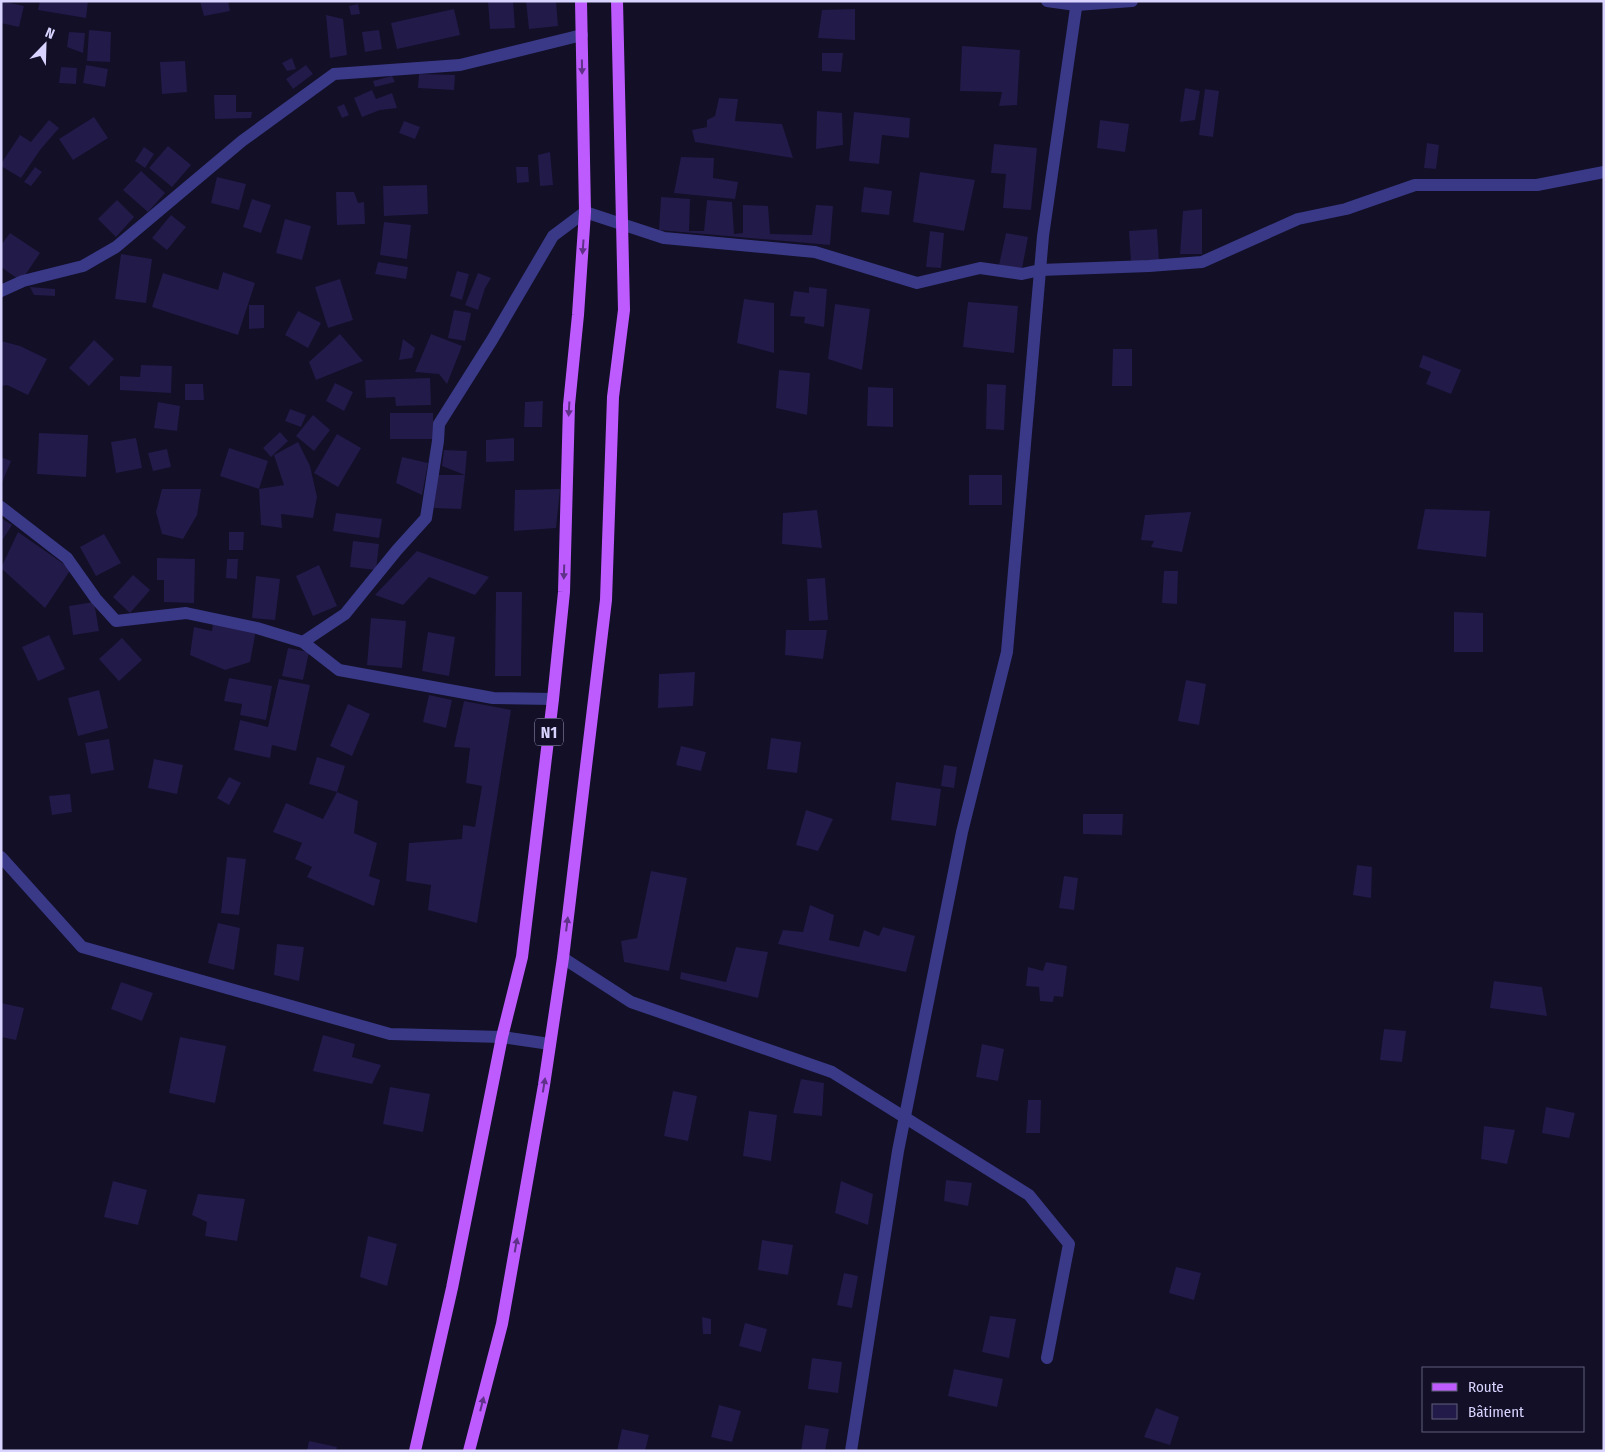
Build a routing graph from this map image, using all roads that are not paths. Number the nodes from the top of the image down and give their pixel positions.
1 (581, 1) edge
2 (617, 1) edge
3 (1047, 1) edge
4 (1132, 1) edge
5 (1077, 3) edge
6 (582, 35) junction
7 (1604, 172) edge
8 (586, 212) junction
9 (622, 224) junction
10 (1040, 270) junction
11 (1, 292) edge
12 (1, 507) edge
13 (303, 642) junction
14 (553, 699) junction
15 (1, 857) edge
16 (563, 958) junction
17 (502, 1037) junction
18 (550, 1044) junction
19 (904, 1118) junction
20 (1047, 1358) dead end
21 (415, 1451) edge
22 (469, 1451) edge
23 (851, 1451) edge

1 - 6 main road, N1
2 - 9 main road, N1
3 - 5 street
4 - 5 street
5 - 10 street
6 -> 8 main road, N1
6 - 11 street
7 - 10 street
8 - 9 street
8 - 13 street
8 -> 14 main road, N1
9 - 10 street
16 -> 9 main road, N1
10 - 19 street
12 - 13 street
13 - 14 street
14 - 17 main road, N1
15 - 17 street
16 - 18 main road, N1
16 - 19 street
17 - 18 street
17 - 21 main road, N1
22 -> 18 main road, N1
19 - 20 street
19 - 23 street

